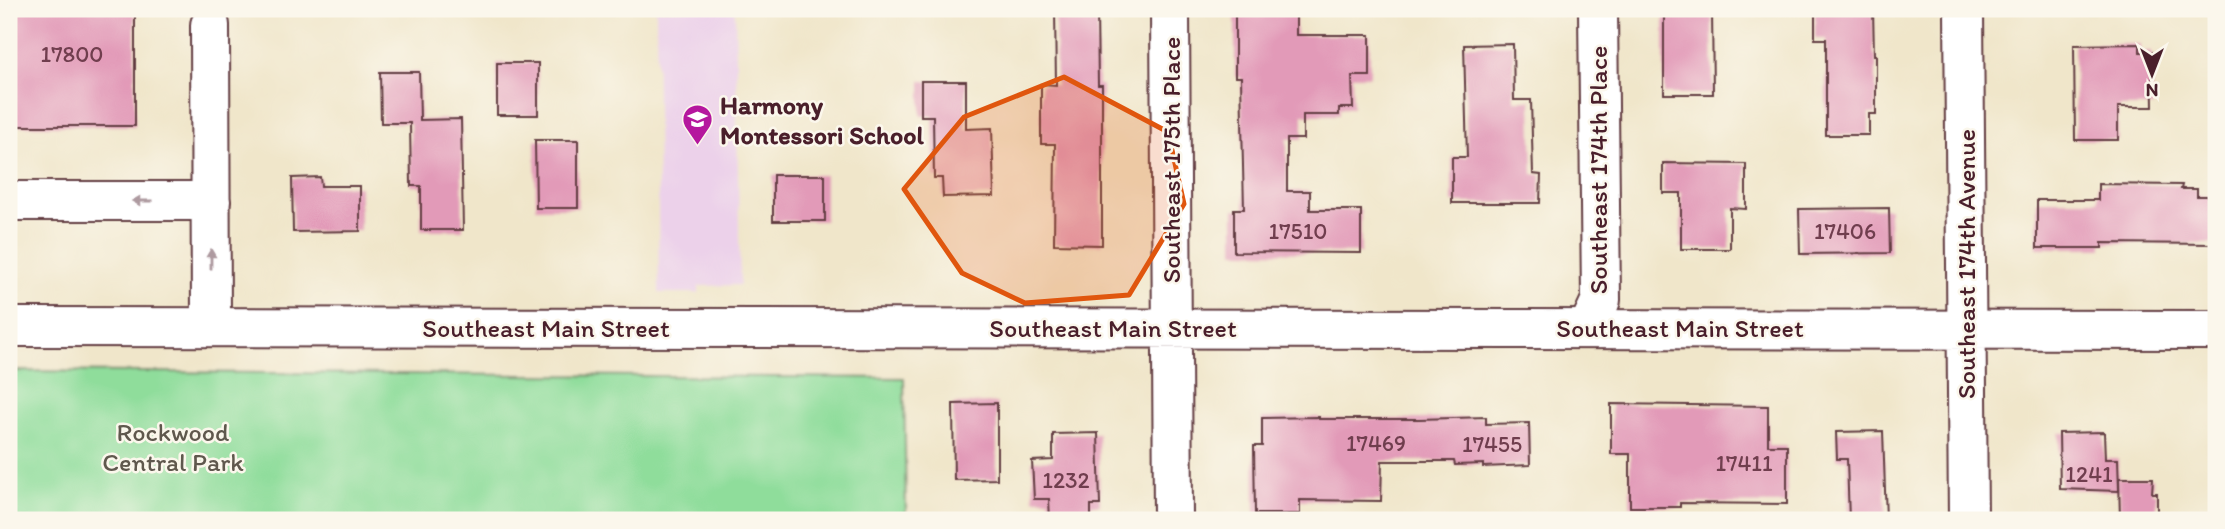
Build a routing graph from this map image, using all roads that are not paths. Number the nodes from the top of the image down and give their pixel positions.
1 (1170, 9) edge
2 (1598, 9) edge
3 (1964, 9) edge
4 (210, 25) dead end
5 (9, 201) edge
6 (211, 201) junction
7 (9, 327) edge
8 (212, 327) junction
9 (1172, 328) junction
10 (1588, 328) junction
11 (1966, 328) junction
12 (2216, 330) edge
13 (1173, 520) edge
14 (1968, 520) edge

1 - 9 street, Southeast 175th Place
2 - 10 street, Southeast 174th Place
3 - 11 street, Southeast 174th Avenue
4 - 6 street
6 -> 5 street
8 -> 6 street
7 - 8 street, Southeast Main Street
8 - 9 street, Southeast Main Street
9 - 10 street, Southeast Main Street
9 - 13 street, Southeast 175th Place
10 - 11 street, Southeast Main Street
11 - 12 street, Southeast Main Street
11 - 14 street, Southeast 174th Avenue

